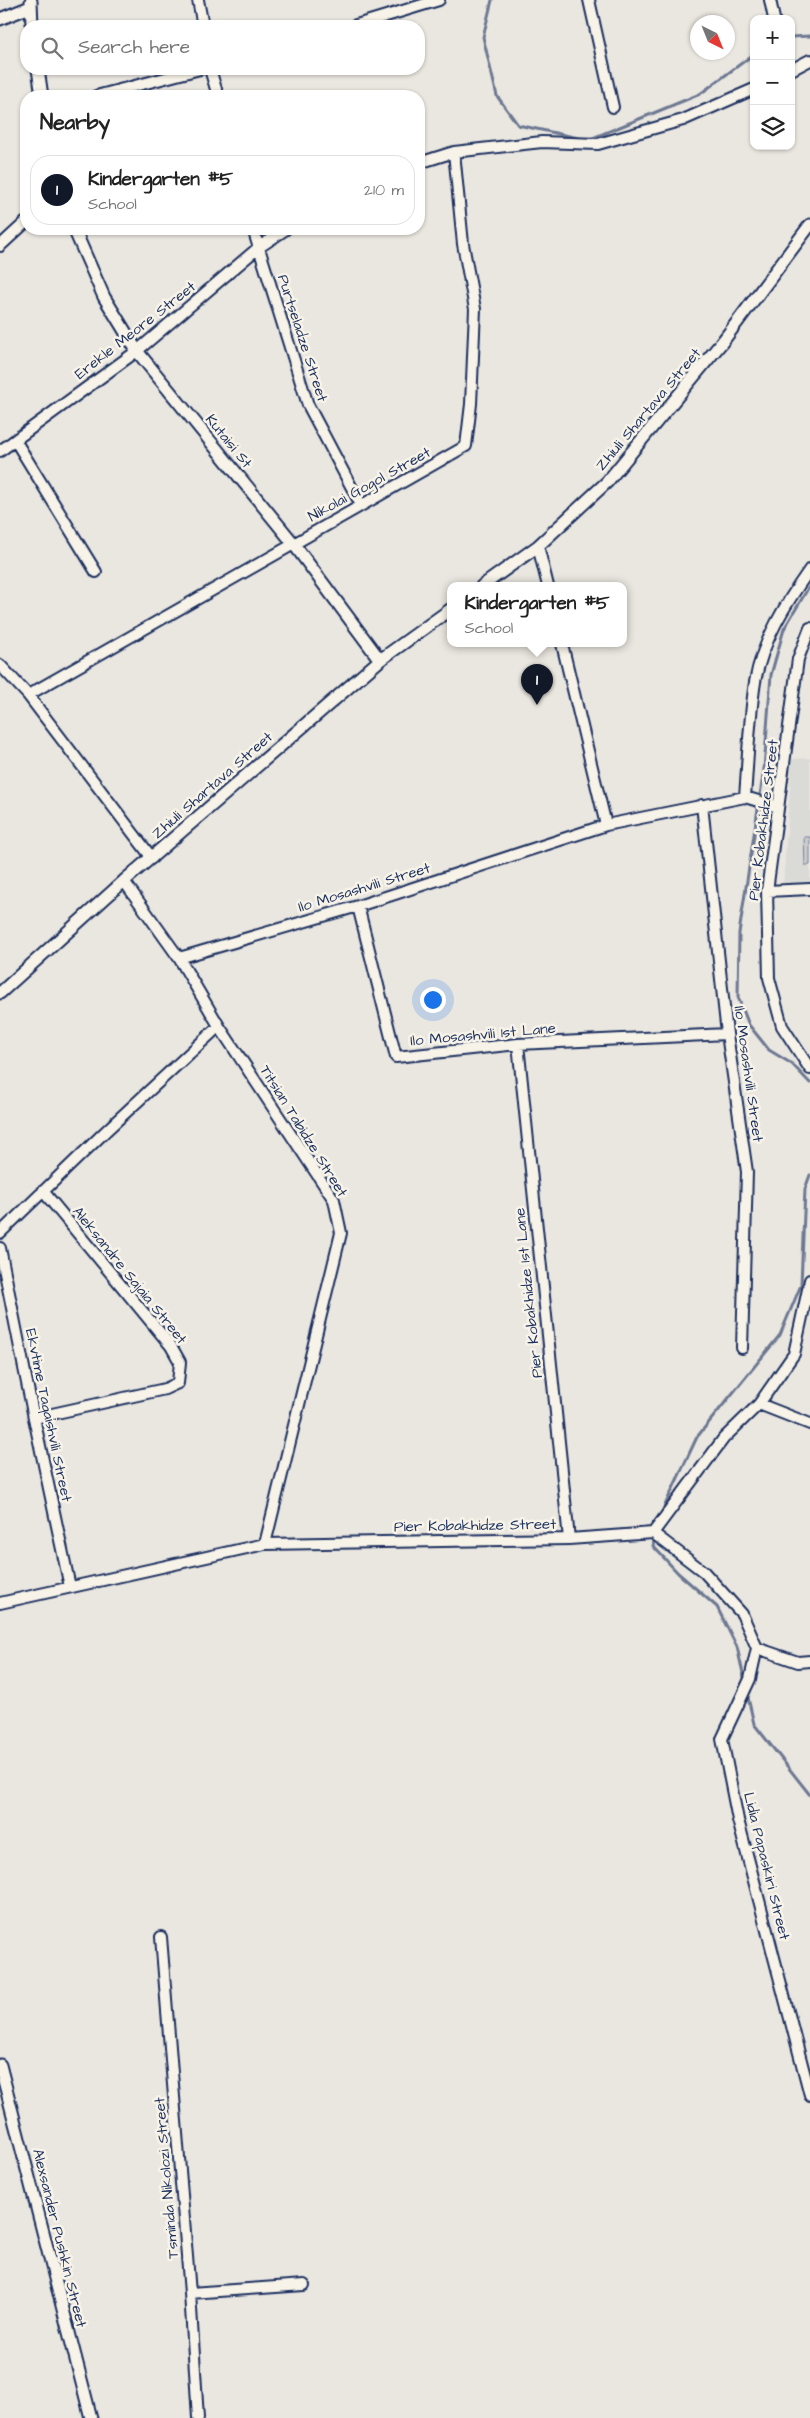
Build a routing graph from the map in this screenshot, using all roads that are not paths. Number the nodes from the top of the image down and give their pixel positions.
1 (198, 0) edge
2 (439, 0) edge
3 (589, 0) edge
4 (770, 0) edge
5 (30, 3) edge
6 (773, 15) edge
7 (0, 19) edge
8 (31, 20) edge
9 (202, 20) edge
10 (373, 20) edge
11 (810, 60) edge
12 (795, 68) edge
13 (39, 75) edge
14 (177, 75) edge
15 (212, 75) edge
16 (41, 90) edge
17 (119, 90) edge
18 (216, 90) edge
19 (750, 90) edge
20 (613, 107) dead end
21 (454, 152) junction
22 (425, 161) edge
23 (810, 225) edge
24 (20, 228) edge
25 (77, 235) edge
26 (255, 235) edge
27 (277, 235) edge
28 (0, 246) edge
29 (258, 248) junction
30 (137, 351) junction
31 (15, 440) junction
32 (0, 450) edge
33 (361, 505) junction
34 (293, 544) junction
35 (538, 546) junction
36 (810, 569) edge
37 (96, 572) dead end
38 (488, 582) edge
39 (547, 582) edge
40 (447, 612) edge
41 (810, 628) edge
42 (563, 647) edge
43 (380, 660) junction
44 (0, 666) edge
45 (28, 695) junction
46 (747, 797) junction
47 (702, 805) junction
48 (778, 806) junction
49 (606, 825) junction
50 (152, 858) junction
51 (124, 881) junction
52 (810, 890) edge
53 (767, 891) junction
54 (358, 906) junction
55 (179, 958) junction
56 (0, 993) edge
57 (219, 1026) junction
58 (727, 1034) junction
59 (518, 1044) junction
60 (810, 1069) edge
61 (43, 1192) junction
62 (0, 1233) edge
63 (0, 1248) edge
64 (810, 1280) edge
65 (4, 1292) edge
66 (742, 1348) dead end
67 (759, 1404) junction
68 (34, 1418) junction
69 (810, 1424) edge
70 (653, 1533) junction
71 (569, 1538) junction
72 (265, 1544) junction
73 (70, 1587) junction
74 (0, 1602) edge
75 (757, 1648) junction
76 (810, 1661) edge
77 (161, 1937) dead end
78 (0, 2064) edge
79 (810, 2095) edge
80 (304, 2285) dead end
81 (190, 2293) junction
82 (91, 2418) edge
83 (198, 2418) edge

1 - 9 street
2 - 10 street
3 - 20 street
4 - 6 street
5 - 7 street
5 - 8 street
11 - 12 street
13 - 16 street
14 - 17 street
15 - 18 street
19 - 21 street
21 - 22 street
21 - 33 street, Nikolai Gogol Street
23 - 35 street, Zhiuli Shartava Street
24 - 28 street
25 - 30 street, Kutaisi St
26 - 29 street, Purtseladze Street
27 - 29 street, Erekle Meore Street
29 - 30 street, Erekle Meore Street
29 - 33 street, Purtseladze Street
30 - 31 street, Erekle Meore Street
30 - 34 street, Kutaisi St
31 - 32 street, Erekle Meore Street
31 - 37 street
33 - 34 street, Nikolai Gogol Street
34 - 43 street, Kutaisi St
34 - 45 street, Nikolai Gogol Street
35 - 38 street, Zhiuli Shartava Street
35 - 39 street
36 - 46 street
40 - 43 street, Zhiuli Shartava Street
41 - 48 street, Pier Kobakhidze Street
42 - 49 street
43 - 50 street, Zhiuli Shartava Street
44 - 45 street
45 - 50 street
46 - 47 street, Ilo Mosashvili Street
46 - 48 street
47 - 49 street, Ilo Mosashvili Street
47 - 58 street, Ilo Mosashvili Street
48 - 53 street, Pier Kobakhidze Street
49 - 54 street, Ilo Mosashvili Street
50 - 51 street, Zhiuli Shartava Street
51 - 55 street, Titsian Tabidze Street
51 - 56 street, Zhiuli Shartava Street
52 - 53 street
53 - 60 street, Pier Kobakhidze Street
54 - 55 street, Ilo Mosashvili Street
54 - 59 street, Ilo Mosashvili 1st Lane
55 - 57 street, Titsian Tabidze Street
57 - 61 street
57 - 72 street, Titsian Tabidze Street
58 - 59 street, Ilo Mosashvili 1st Lane
58 - 66 street, Ilo Mosashvili Street
59 - 71 street, Pier Kobakhidze 1st Lane
61 - 62 street
61 - 68 street, Aleksandre Sajaia Street
63 - 65 street, Ekvtime Taqaishvili Street
64 - 67 street
65 - 68 street, Ekvtime Taqaishvili Street
67 - 69 street
67 - 70 street
68 - 73 street, Ekvtime Taqaishvili Street
70 - 71 street, Pier Kobakhidze Street
70 - 75 street
71 - 72 street, Pier Kobakhidze Street
72 - 73 street, Pier Kobakhidze Street
73 - 74 street, Pier Kobakhidze Street
75 - 76 street
75 - 79 street, Lidia Papaskiri Street
77 - 81 street, Tsminda Nikolozi Street
78 - 82 street, Alexsander Pushkin Street
80 - 81 street
81 - 83 street, Tsminda Nikolozi Street

